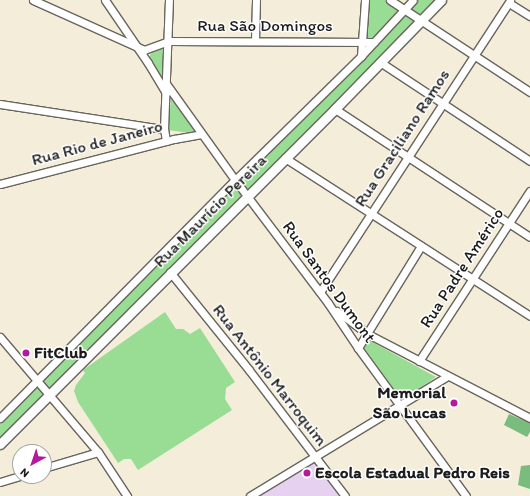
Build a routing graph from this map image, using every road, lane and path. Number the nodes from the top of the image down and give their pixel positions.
1 (33, 0) edge
2 (105, 0) edge
3 (169, 0) edge
4 (256, 0) edge
5 (365, 0) edge
6 (390, 0) edge
7 (413, 0) edge
8 (441, 0) edge
9 (509, 1) edge
10 (404, 10) junction
11 (530, 16) edge
12 (421, 21) junction
13 (169, 41) junction
14 (255, 41) junction
15 (362, 42) junction
16 (374, 42) junction
17 (139, 49) junction
18 (474, 55) junction
19 (361, 56) junction
20 (380, 62) junction
21 (167, 85) junction
22 (530, 92) edge
23 (167, 97) junction
24 (0, 104) edge
25 (443, 104) junction
26 (335, 109) junction
27 (164, 130) junction
28 (202, 134) junction
29 (166, 141) junction
30 (408, 157) junction
31 (285, 158) junction
32 (530, 161) edge
33 (234, 180) junction
34 (0, 184) edge
35 (530, 191) edge
36 (247, 196) junction
37 (370, 213) junction
38 (509, 224) junction
39 (530, 237) edge
40 (422, 246) junction
41 (170, 272) junction
42 (473, 279) junction
43 (320, 292) junction
44 (328, 302) junction
45 (530, 316) edge
46 (366, 333) junction
47 (1, 339) edge
48 (358, 348) junction
49 (419, 361) junction
50 (447, 376) junction
51 (37, 380) junction
52 (50, 393) junction
53 (400, 405) junction
54 (0, 418) edge
55 (530, 418) edge
56 (0, 444) edge
57 (98, 452) junction
58 (314, 456) junction
59 (52, 466) edge
60 (12, 478) edge
61 (0, 482) edge
62 (127, 496) edge
63 (250, 496) edge
64 (345, 496) edge
65 (466, 496) edge

1 - 17 street
2 - 17 street
3 - 13 street
4 - 14 street
5 - 15 street
6 - 10 street
7 - 10 street, Rua Maurício Pereira
8 - 12 main road, Rua Maurício Pereira
9 - 11 street
9 - 18 street, Rua Graciliano Ramos
10 - 12 street
10 - 16 street, Rua Maurício Pereira
12 - 18 street
12 - 20 main road, Rua Maurício Pereira
13 - 14 street, Rua São Domingos
13 - 17 street
13 - 21 street
14 - 15 street, Rua São Domingos
15 - 16 street, Rua São Domingos
15 - 19 street
16 - 19 street, Rua Maurício Pereira
17 - 23 street
18 - 22 street
18 - 25 street, Rua Graciliano Ramos
19 - 33 street, Rua Maurício Pereira
20 - 25 street
20 - 26 main road, Rua Maurício Pereira
21 - 23 street
21 - 28 street, Rua Santos Dumont
23 - 27 street
24 - 27 street
25 - 30 street, Rua Graciliano Ramos
25 - 32 street
26 - 30 street
26 - 31 main road, Rua Maurício Pereira
27 - 29 street
28 - 29 street, Rua Rio de Janeiro
28 - 33 street, Rua Santos Dumont
29 - 34 street, Rua Rio de Janeiro
30 - 37 street, Rua Graciliano Ramos
30 - 38 street
31 - 36 main road, Rua Maurício Pereira
31 - 37 street
33 - 36 street, Rua Santos Dumont
33 - 51 street, Rua Maurício Pereira
35 - 38 street, Rua Padre Américo
36 - 41 main road, Rua Maurício Pereira
36 - 43 street, Rua Santos Dumont
37 - 40 street
37 - 43 street, Rua Graciliano Ramos
38 - 39 street
38 - 42 street, Rua Padre Américo
40 - 42 street
40 - 46 street
41 - 52 main road, Rua Maurício Pereira
41 - 58 street, Rua Antônio Marroquim
42 - 45 street
42 - 49 street, Rua Padre Américo
43 - 44 street, Rua Santos Dumont
44 - 46 street
44 - 48 street, Rua Santos Dumont
46 - 48 street
46 - 49 street
47 - 51 street
48 - 53 street, Rua Santos Dumont
49 - 50 street
50 - 53 street
50 - 55 street
51 - 52 street
51 - 54 street, Rua Maurício Pereira
52 - 56 main road, Rua Maurício Pereira
52 - 57 street
53 - 58 street
53 - 65 street, Rua Santos Dumont
57 - 59 street
57 - 62 street
58 - 63 street
58 - 64 street, Rua Antônio Marroquim
60 - 61 street

